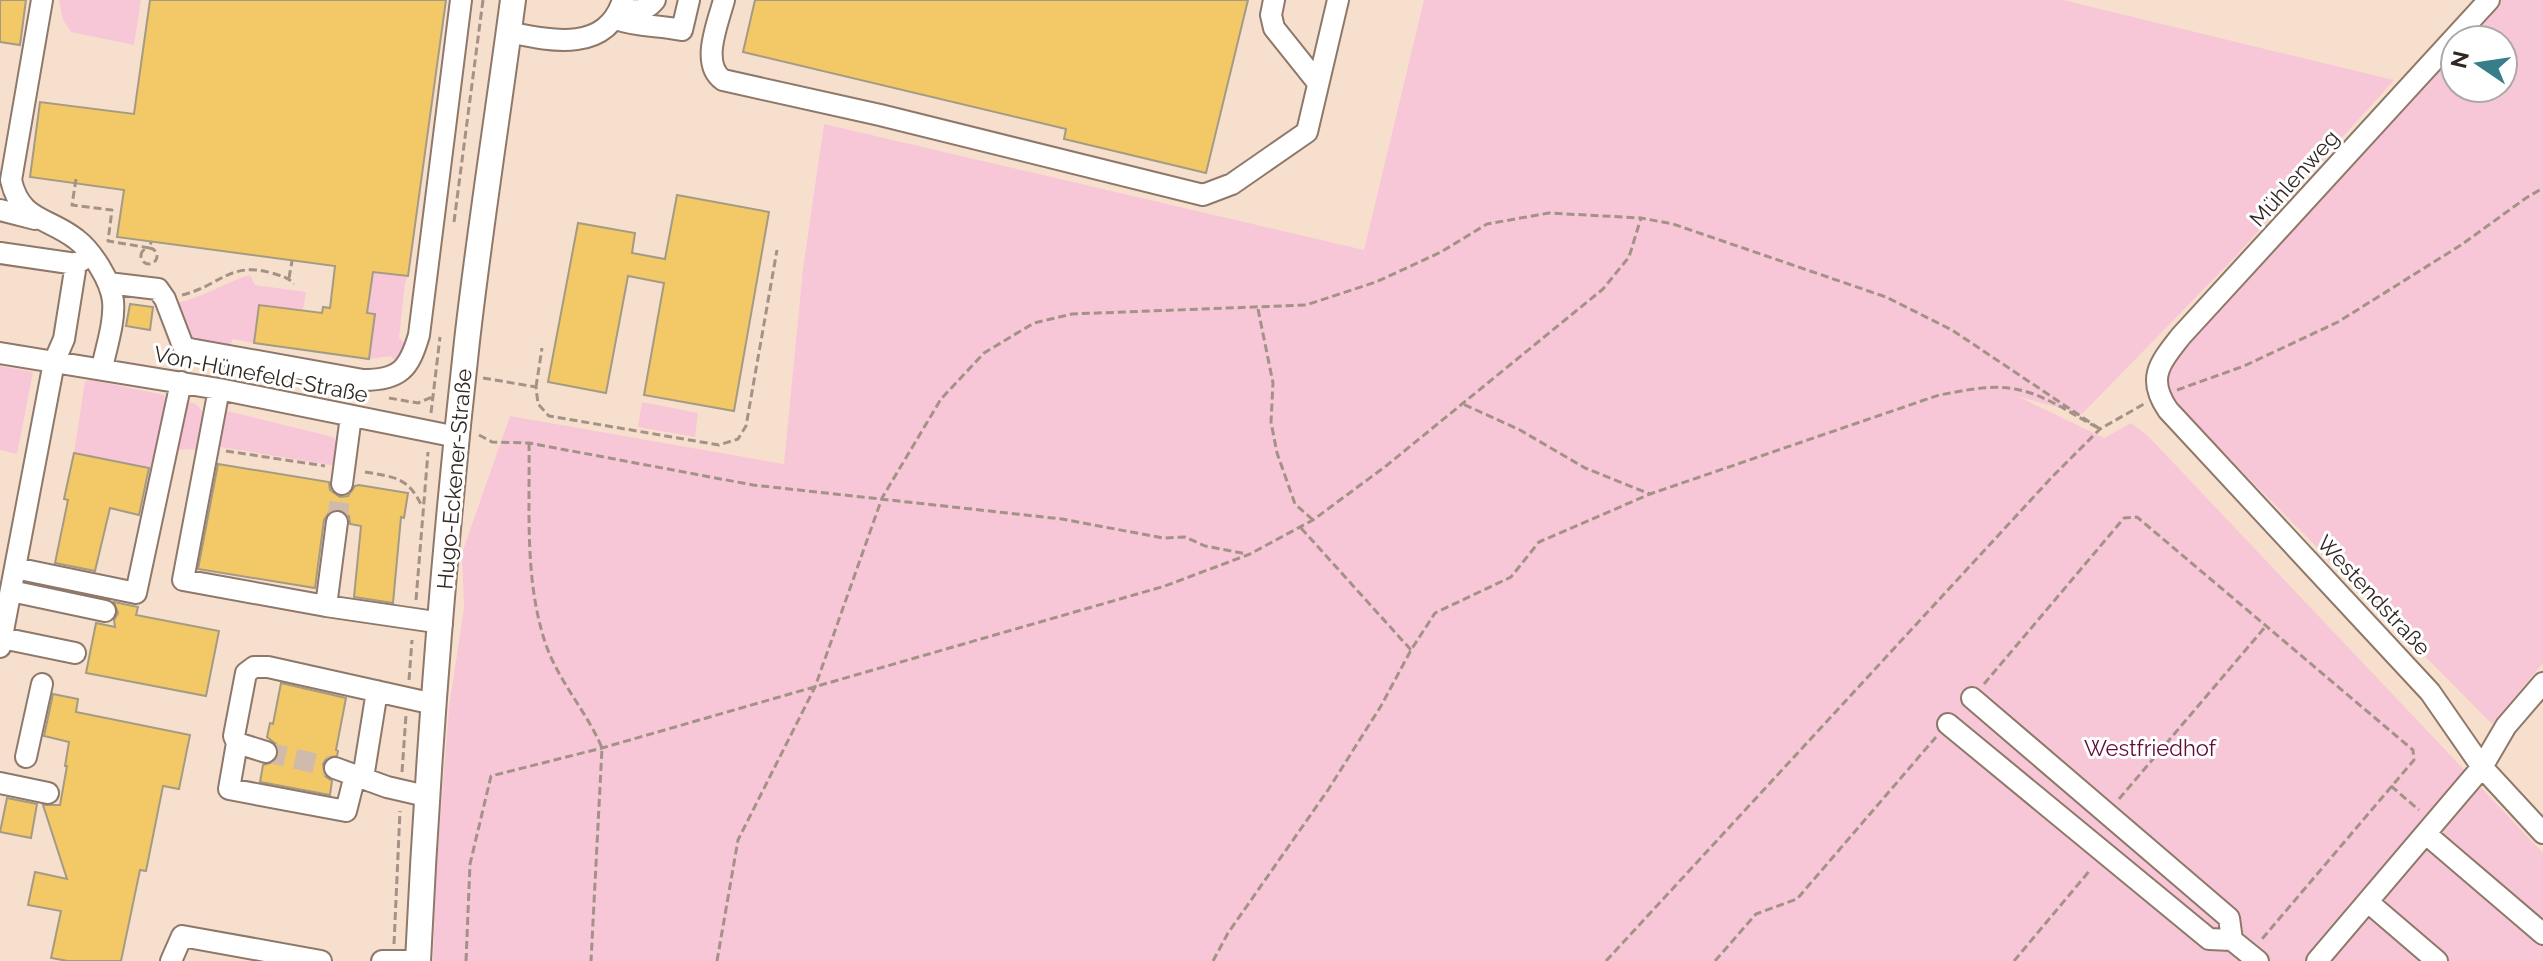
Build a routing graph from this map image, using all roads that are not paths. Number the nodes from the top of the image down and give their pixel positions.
1 (42, 0) edge
2 (461, 0) edge
3 (513, 0) edge
4 (655, 0) edge
5 (689, 0) edge
6 (724, 0) edge
7 (1274, 0) edge
8 (1338, 0) edge
9 (2489, 0) edge
10 (620, 9) edge
11 (508, 32) junction
12 (1318, 83) junction
13 (0, 210) edge
14 (43, 221) junction
15 (0, 253) edge
16 (83, 260) junction
17 (108, 283) junction
18 (0, 353) edge
19 (54, 362) junction
20 (102, 368) junction
21 (181, 382) junction
22 (219, 389) junction
23 (2159, 397) joint
24 (351, 416) junction
25 (467, 435) junction
26 (343, 476) tunnel mouth
27 (337, 522) tunnel mouth
28 (15, 568) junction
29 (11, 591) junction
30 (326, 606) junction
31 (105, 611) dead end
32 (442, 623) junction
33 (1, 642) edge
34 (75, 653) dead end
35 (2543, 683) edge
36 (42, 684) dead end
37 (377, 691) junction
38 (1972, 698) road end
39 (434, 704) junction
40 (1948, 724) road end
41 (237, 743) junction
42 (266, 752) tunnel mouth
43 (26, 757) dead end
44 (2482, 767) junction
45 (335, 768) tunnel mouth
46 (359, 776) junction
47 (0, 783) edge
48 (48, 793) dead end
49 (426, 796) junction
50 (2430, 828) junction
51 (2543, 833) edge
52 (2368, 902) junction
53 (2543, 934) edge
54 (2232, 940) junction
55 (2254, 958) edge
56 (171, 961) edge
57 (321, 961) edge
58 (382, 961) edge
59 (418, 961) edge
60 (2317, 961) edge
61 (2437, 961) edge

1 - 14 street
2 - 17 street
3 - 11 main road, Hugo-Eckener-Straße
4 - 10 street
5 - 10 street
6 - 12 street
7 - 12 street
8 - 12 street
9 - 23 street, Mühlenweg
10 - 11 street
11 - 25 main road, Hugo-Eckener-Straße
13 - 14 street
14 - 16 street
15 - 16 street
16 - 17 street
16 - 19 street
17 - 20 street
18 - 19 street, Von-Hünefeld-Straße
19 - 20 street, Von-Hünefeld-Straße
19 - 28 street
20 - 21 street, Von-Hünefeld-Straße
21 - 22 street, Von-Hünefeld-Straße
21 - 28 street
22 - 24 street, Von-Hünefeld-Straße
22 - 30 street
23 - 44 street, Westendstraße
24 - 25 street, Von-Hünefeld-Straße
24 - 26 street
25 - 32 main road, Hugo-Eckener-Straße
27 - 30 street
28 - 29 street
29 - 31 street
29 - 33 street
30 - 32 street
32 - 39 main road, Hugo-Eckener-Straße
33 - 34 street
35 - 44 street
36 - 43 street
37 - 39 street
37 - 41 street
37 - 46 street
38 - 54 street
39 - 49 main road, Hugo-Eckener-Straße
40 - 54 street
41 - 42 street
41 - 46 street
44 - 50 street
44 - 51 street, Westendstraße
45 - 46 street
46 - 49 street
47 - 48 street
49 - 59 main road, Hugo-Eckener-Straße
50 - 52 street
50 - 53 street
52 - 60 street
52 - 61 street
54 - 55 street
56 - 57 street
58 - 59 street

